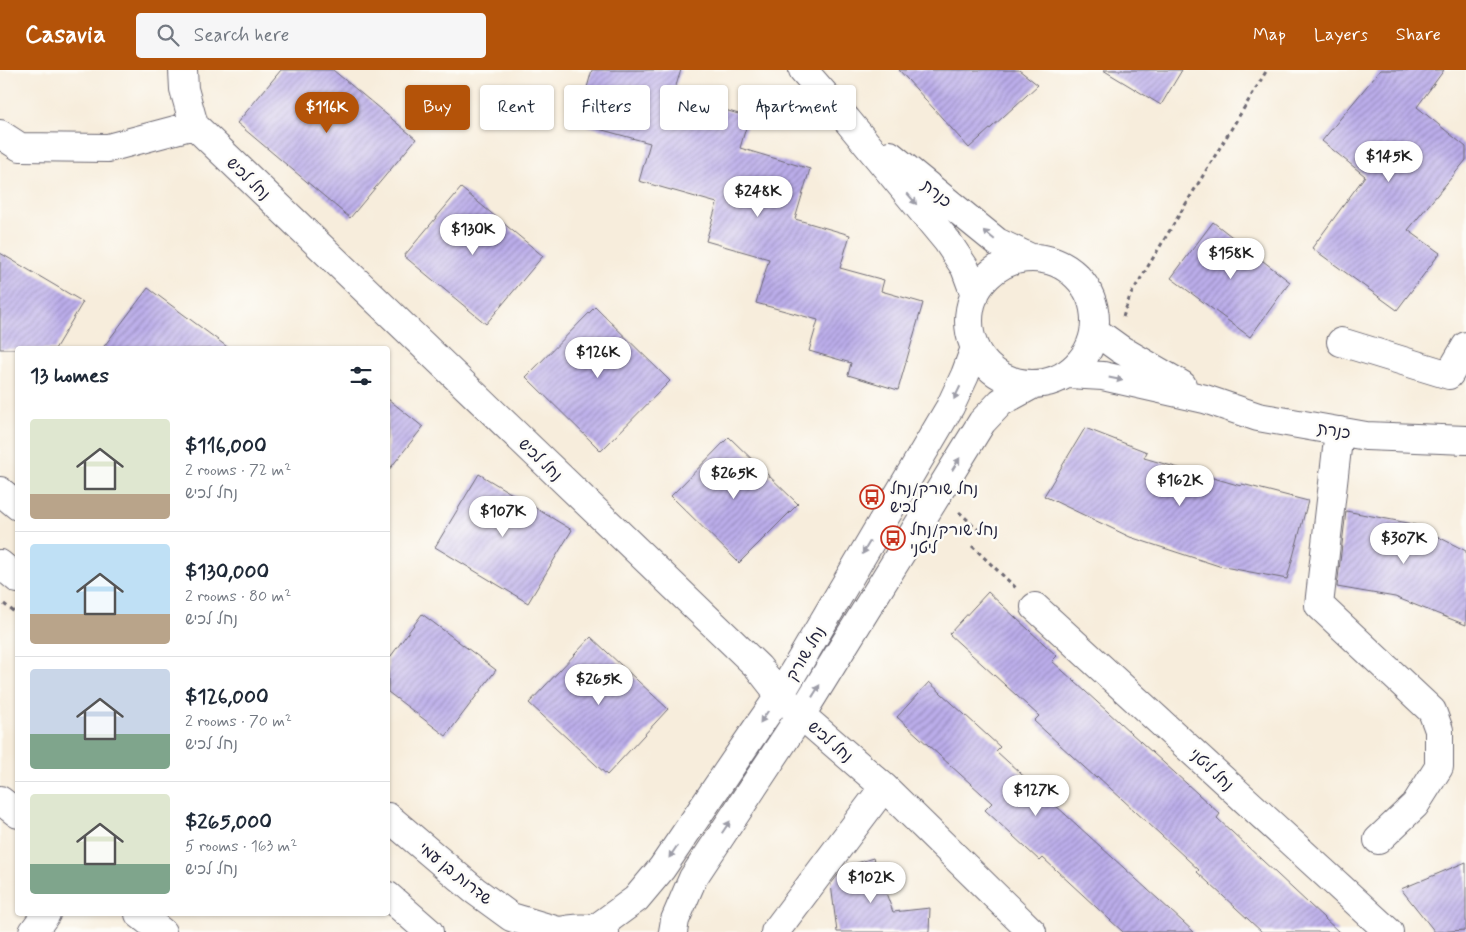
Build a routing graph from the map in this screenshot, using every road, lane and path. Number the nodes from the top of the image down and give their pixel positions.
1 (184, 70) edge
2 (803, 70) edge
3 (1267, 70) edge
4 (816, 85) edge
5 (194, 125) junction
6 (856, 127) edge
7 (855, 130) edge
8 (0, 134) edge
9 (1031, 258) junction
10 (975, 295) junction
11 (1104, 338) junction
12 (1341, 342) dead end
13 (1466, 346) edge
14 (975, 348) junction
15 (1068, 374) junction
16 (1034, 384) junction
17 (1204, 399) junction
18 (1339, 431) junction
19 (1466, 440) edge
20 (0, 492) edge
21 (15, 504) edge
22 (972, 546) dead end
23 (0, 564) edge
24 (15, 576) edge
25 (0, 600) edge
26 (1035, 607) joint
27 (15, 612) edge
28 (780, 695) junction
29 (801, 715) junction
30 (884, 787) junction
31 (0, 800) edge
32 (15, 812) edge
33 (390, 819) edge
34 (1378, 840) dead end
35 (390, 898) edge
36 (45, 916) edge
37 (142, 916) edge
38 (600, 931) edge
39 (33, 932) edge
40 (162, 932) edge
41 (430, 932) edge
42 (557, 932) edge
43 (673, 932) edge
44 (775, 932) edge
45 (1032, 932) edge
46 (1389, 932) edge

1 - 5 street
2 - 4 street, כנרת
3 - 11 path
5 - 8 street
5 - 28 street, נחל לכיש
9 -> 6 street, כנרת
7 -> 10 street, כנרת
9 - 10 street, כנרת
9 - 11 street, כנרת
10 - 14 street, כנרת
11 - 15 street, כנרת
11 - 17 street, כנרת
12 - 13 street
14 - 16 street, כנרת
14 -> 28 street, נחל שורק
15 - 16 street, כנרת
15 -> 17 street, כנרת
29 -> 16 street, נחל שורק
17 - 18 street, כנרת
18 - 19 street, כנרת
18 - 34 street
20 - 21 street
22 - 26 path
23 - 24 street
25 - 27 path
26 - 46 street, נחל ליטני
28 - 29 street, נחל לכיש
28 -> 38 street, נחל שורק
29 - 30 street, נחל לכיש
43 -> 29 street, נחל שורק
30 - 44 street
30 - 45 street, נחל לכיש
31 - 32 street
33 - 42 street, שדרות בן עמי
35 - 41 street
36 - 39 street
37 - 40 street
38 - 42 street, שדרות בן עמי

